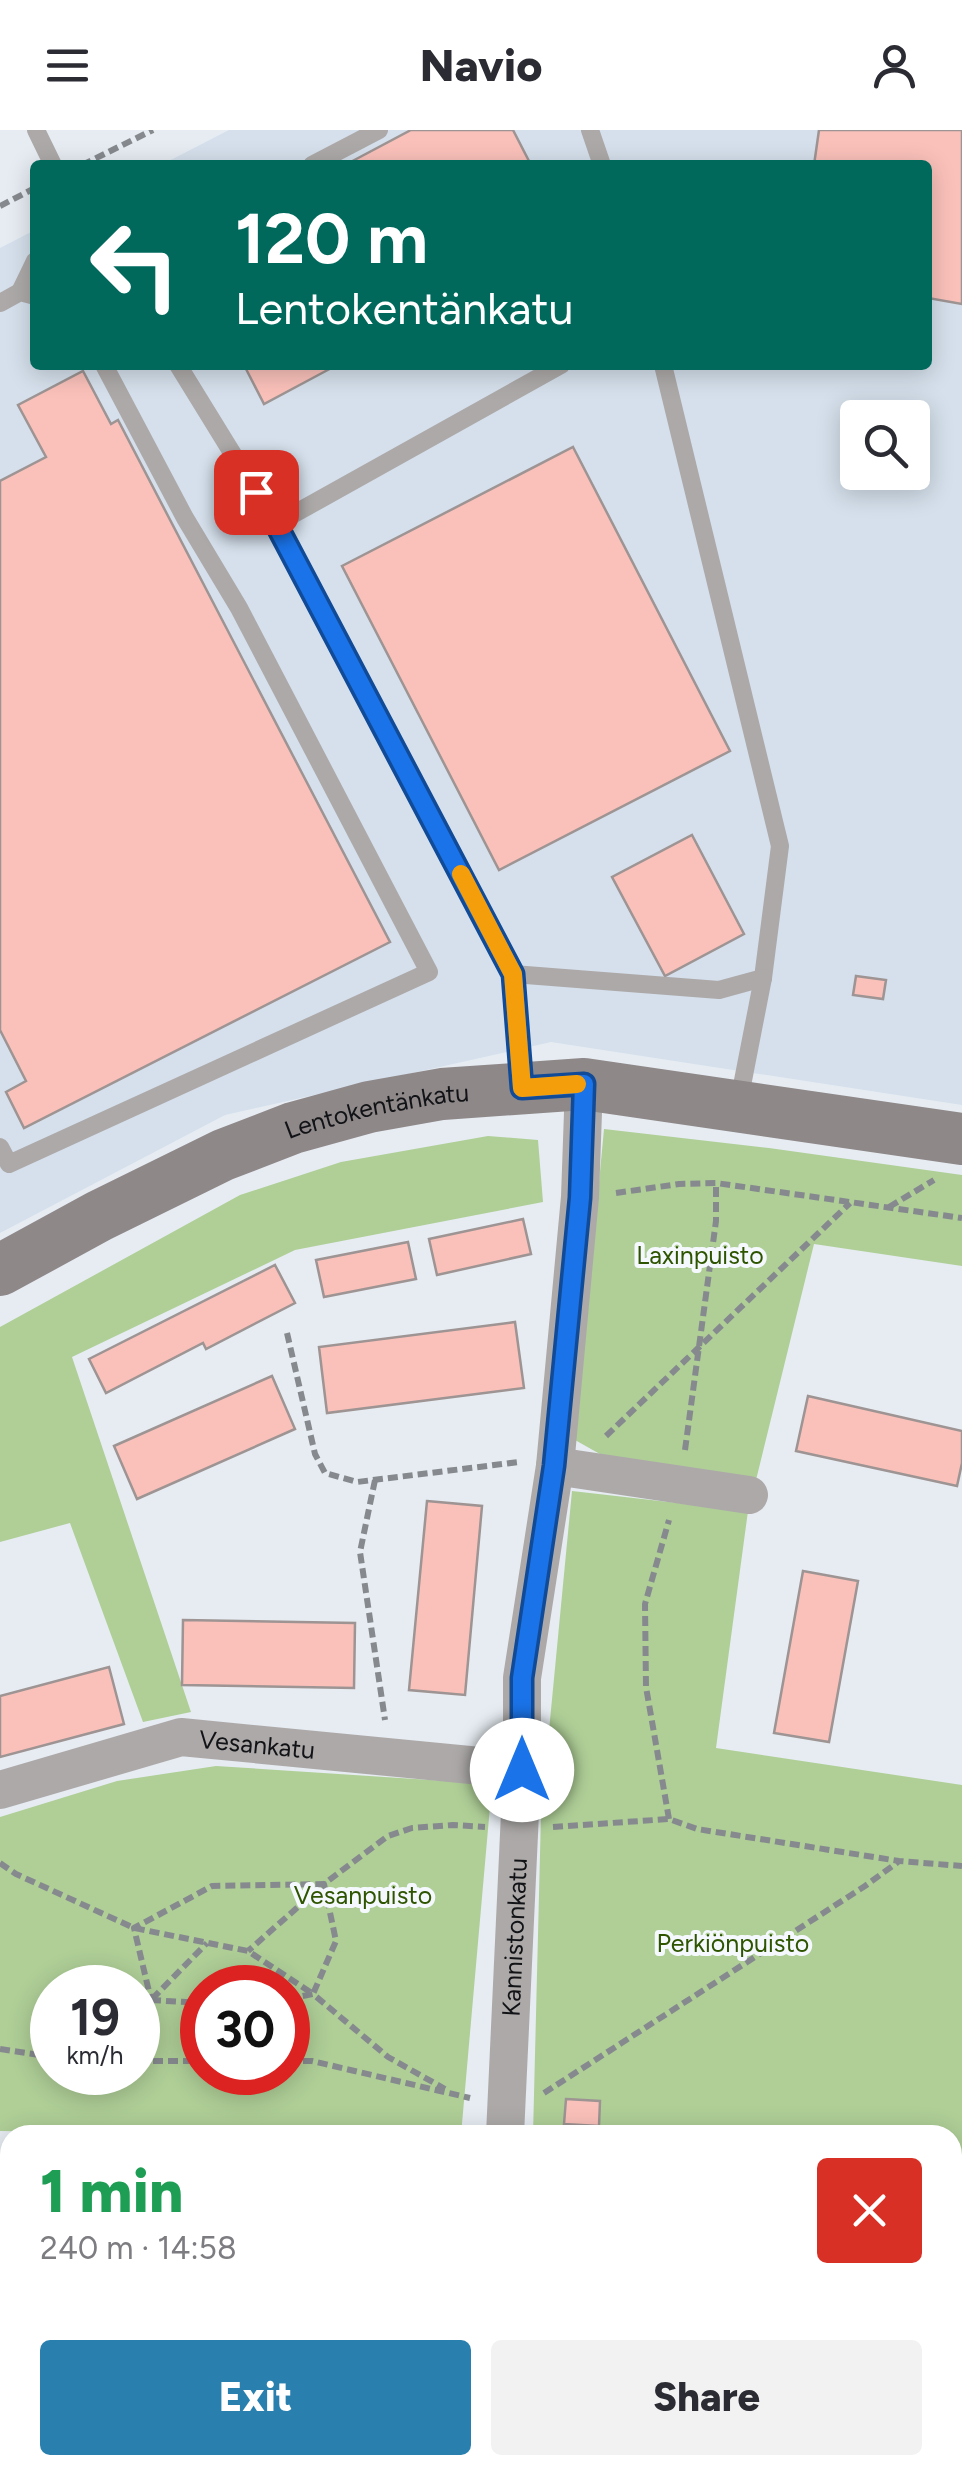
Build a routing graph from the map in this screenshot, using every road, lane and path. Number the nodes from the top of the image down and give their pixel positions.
1 (36, 130) edge
2 (153, 130) edge
3 (379, 130) edge
4 (590, 130) edge
5 (51, 160) edge
6 (92, 160) edge
7 (322, 160) edge
8 (600, 160) edge
9 (30, 191) edge
10 (0, 206) edge
11 (28, 294) edge
12 (0, 303) edge
13 (107, 370) edge
14 (181, 370) edge
15 (552, 370) edge
16 (664, 370) edge
17 (276, 524) junction
18 (513, 974) junction
19 (763, 978) junction
20 (584, 1084) junction
21 (522, 1088) junction
22 (738, 1106) junction
23 (0, 1147) edge
24 (952, 1157) edge
25 (580, 1198) junction
26 (851, 1202) junction
27 (888, 1208) junction
28 (962, 1218) edge
29 (0, 1270) edge
30 (287, 1332) dead end
31 (563, 1465) junction
32 (375, 1480) junction
33 (750, 1495) dead end
34 (390, 1757) junction
35 (522, 1770) junction
36 (0, 1790) edge
37 (520, 1830) junction
38 (899, 1861) junction
39 (0, 1863) edge
40 (962, 1866) edge
41 (324, 1884) junction
42 (134, 1928) junction
43 (207, 1943) junction
44 (248, 1951) junction
45 (143, 1965) edge
46 (160, 1991) edge
47 (310, 1994) edge
48 (313, 1994) junction
49 (0, 2049) edge
50 (30, 2054) edge
51 (310, 2061) edge
52 (455, 2094) junction
53 (506, 2121) edge

1 - 5 lane
2 - 6 path
3 - 7 lane
4 - 8 lane
9 - 10 path
11 - 12 lane
13 - 23 lane
14 - 17 lane
15 - 17 lane
16 - 19 lane
17 - 18 lane
18 - 19 lane
18 - 21 lane
19 - 22 lane
20 - 21 street, Lentokentänkatu
20 - 22 street, Lentokentänkatu
20 - 25 street, Kannistonkatu
21 - 29 street, Lentokentänkatu
22 - 24 street, Lentokentänkatu
24 - 27 path
25 - 26 path
25 - 31 street, Kannistonkatu
26 - 27 path
26 - 31 path
27 - 28 path
30 - 32 path
31 - 32 path
31 - 33 street
31 - 35 street, Kannistonkatu
32 - 34 path
34 - 35 street, Vesankatu
34 - 36 street, Vesankatu
35 - 37 street, Kannistonkatu
37 - 38 path
37 - 41 path
37 - 53 street, Kannistonkatu
38 - 40 path
38 - 53 path
39 - 42 path
41 - 42 path
41 - 44 path
41 - 48 path
42 - 43 path
42 - 45 path
43 - 44 path
43 - 46 path
44 - 48 path
47 - 48 path
48 - 52 path
49 - 50 path
51 - 52 path
52 - 53 path

